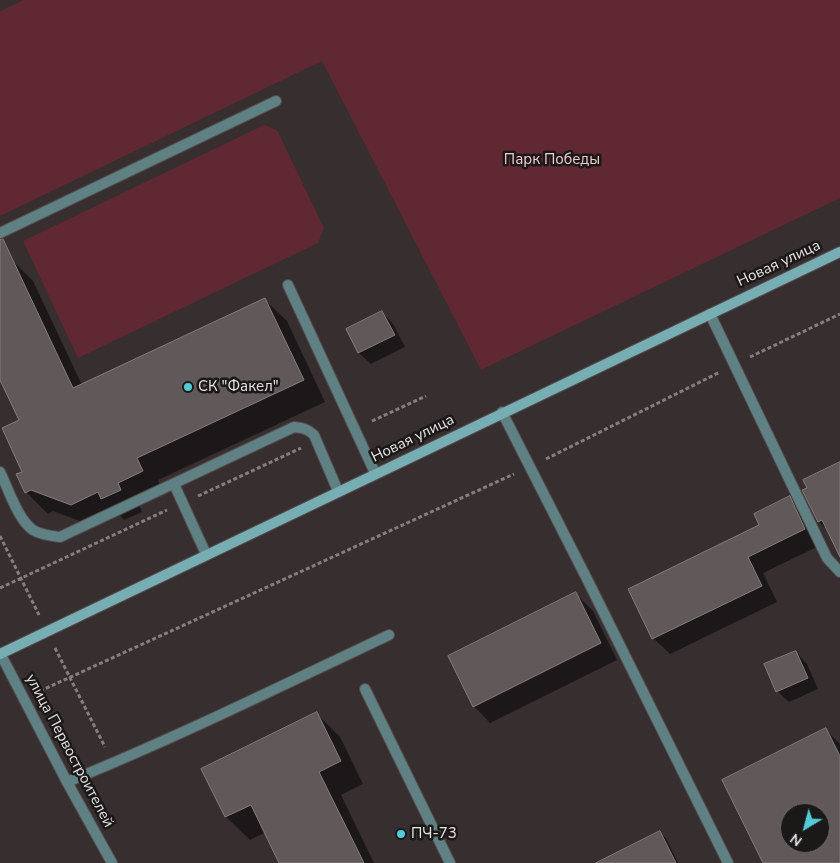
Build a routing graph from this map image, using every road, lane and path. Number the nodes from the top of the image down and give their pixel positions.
1 (276, 101) dead end
2 (0, 233) edge
3 (840, 252) edge
4 (288, 285) dead end
5 (710, 314) junction
6 (840, 314) edge
7 (735, 365) junction
8 (426, 396) dead end
9 (502, 412) junction
10 (355, 430) junction
11 (318, 443) junction
12 (530, 467) junction
13 (0, 472) edge
14 (375, 474) junction
15 (174, 484) junction
16 (338, 491) junction
17 (182, 503) junction
18 (206, 554) junction
19 (838, 567) edge
20 (0, 588) edge
21 (389, 635) dead end
22 (0, 654) edge
23 (365, 689) dead end
24 (24, 699) junction
25 (67, 782) junction
26 (112, 863) edge
27 (450, 863) edge
28 (728, 863) edge

1 - 2 street
3 - 5 street, Новая улица
4 - 10 street
5 - 7 street
5 - 9 street, Новая улица
6 - 7 path
7 - 12 path
7 - 19 street
8 - 10 path
9 - 12 street
9 - 14 street, Новая улица
10 - 14 street
11 - 15 street
11 - 16 street
11 - 17 path
12 - 24 path
12 - 28 street
13 - 15 street
14 - 16 street, Новая улица
15 - 17 street
16 - 18 street, Новая улица
17 - 18 street
17 - 20 path
18 - 22 street, Новая улица
21 - 25 street
22 - 24 street, улица Первостроителей
23 - 27 street
24 - 25 street, улица Первостроителей
25 - 26 street, улица Первостроителей

